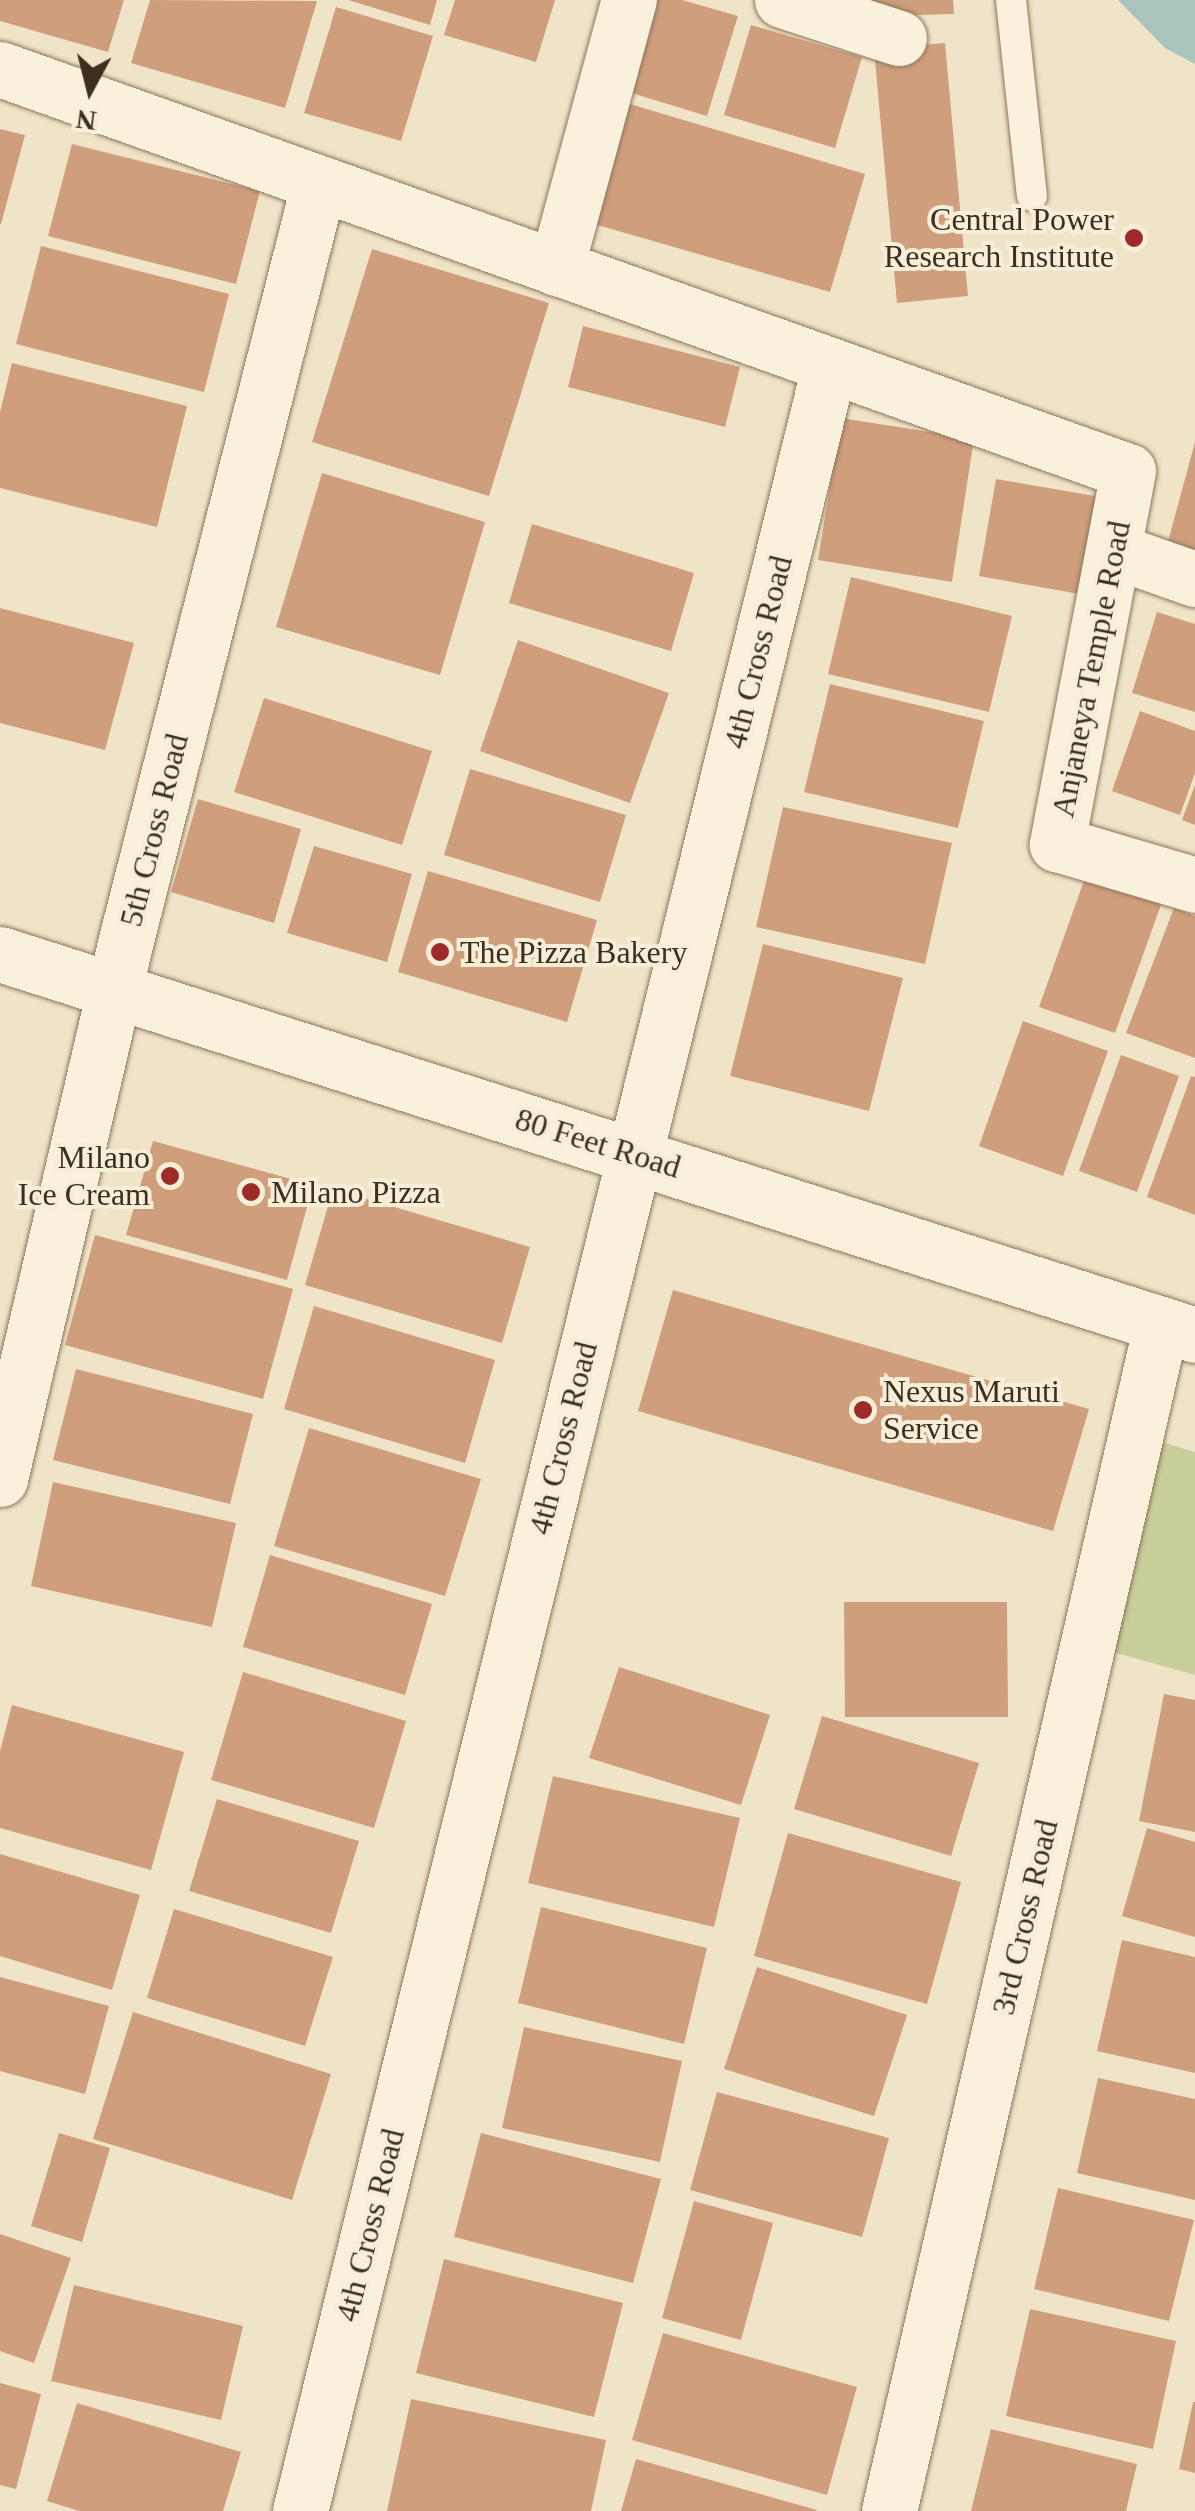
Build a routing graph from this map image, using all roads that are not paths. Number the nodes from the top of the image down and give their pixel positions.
1 (629, 0) edge
2 (782, 0) edge
3 (1011, 0) edge
4 (899, 38) dead end
5 (0, 69) edge
6 (319, 183) junction
7 (1032, 196) dead end
8 (556, 268) junction
9 (828, 366) junction
10 (1114, 551) junction
11 (1195, 579) edge
12 (1195, 885) edge
13 (0, 954) edge
14 (114, 992) junction
15 (634, 1153) junction
16 (1178, 1330) edge
17 (0, 1479) edge
18 (300, 2511) edge
19 (889, 2511) edge

1 - 8 street
2 - 4 street
3 - 7 lane
5 - 6 street
6 - 8 street
6 - 14 street, 5th Cross Road
8 - 9 street
9 - 10 street, Anjaneya Temple Road
9 - 15 street, 4th Cross Road
10 - 11 street
10 - 12 street, Anjaneya Temple Road
13 - 14 street, 80 Feet Road
14 - 15 street, 80 Feet Road
14 - 17 street, 5th Cross Road
15 - 16 street, 80 Feet Road
15 - 18 street, 4th Cross Road
16 - 19 street, 3rd Cross Road

